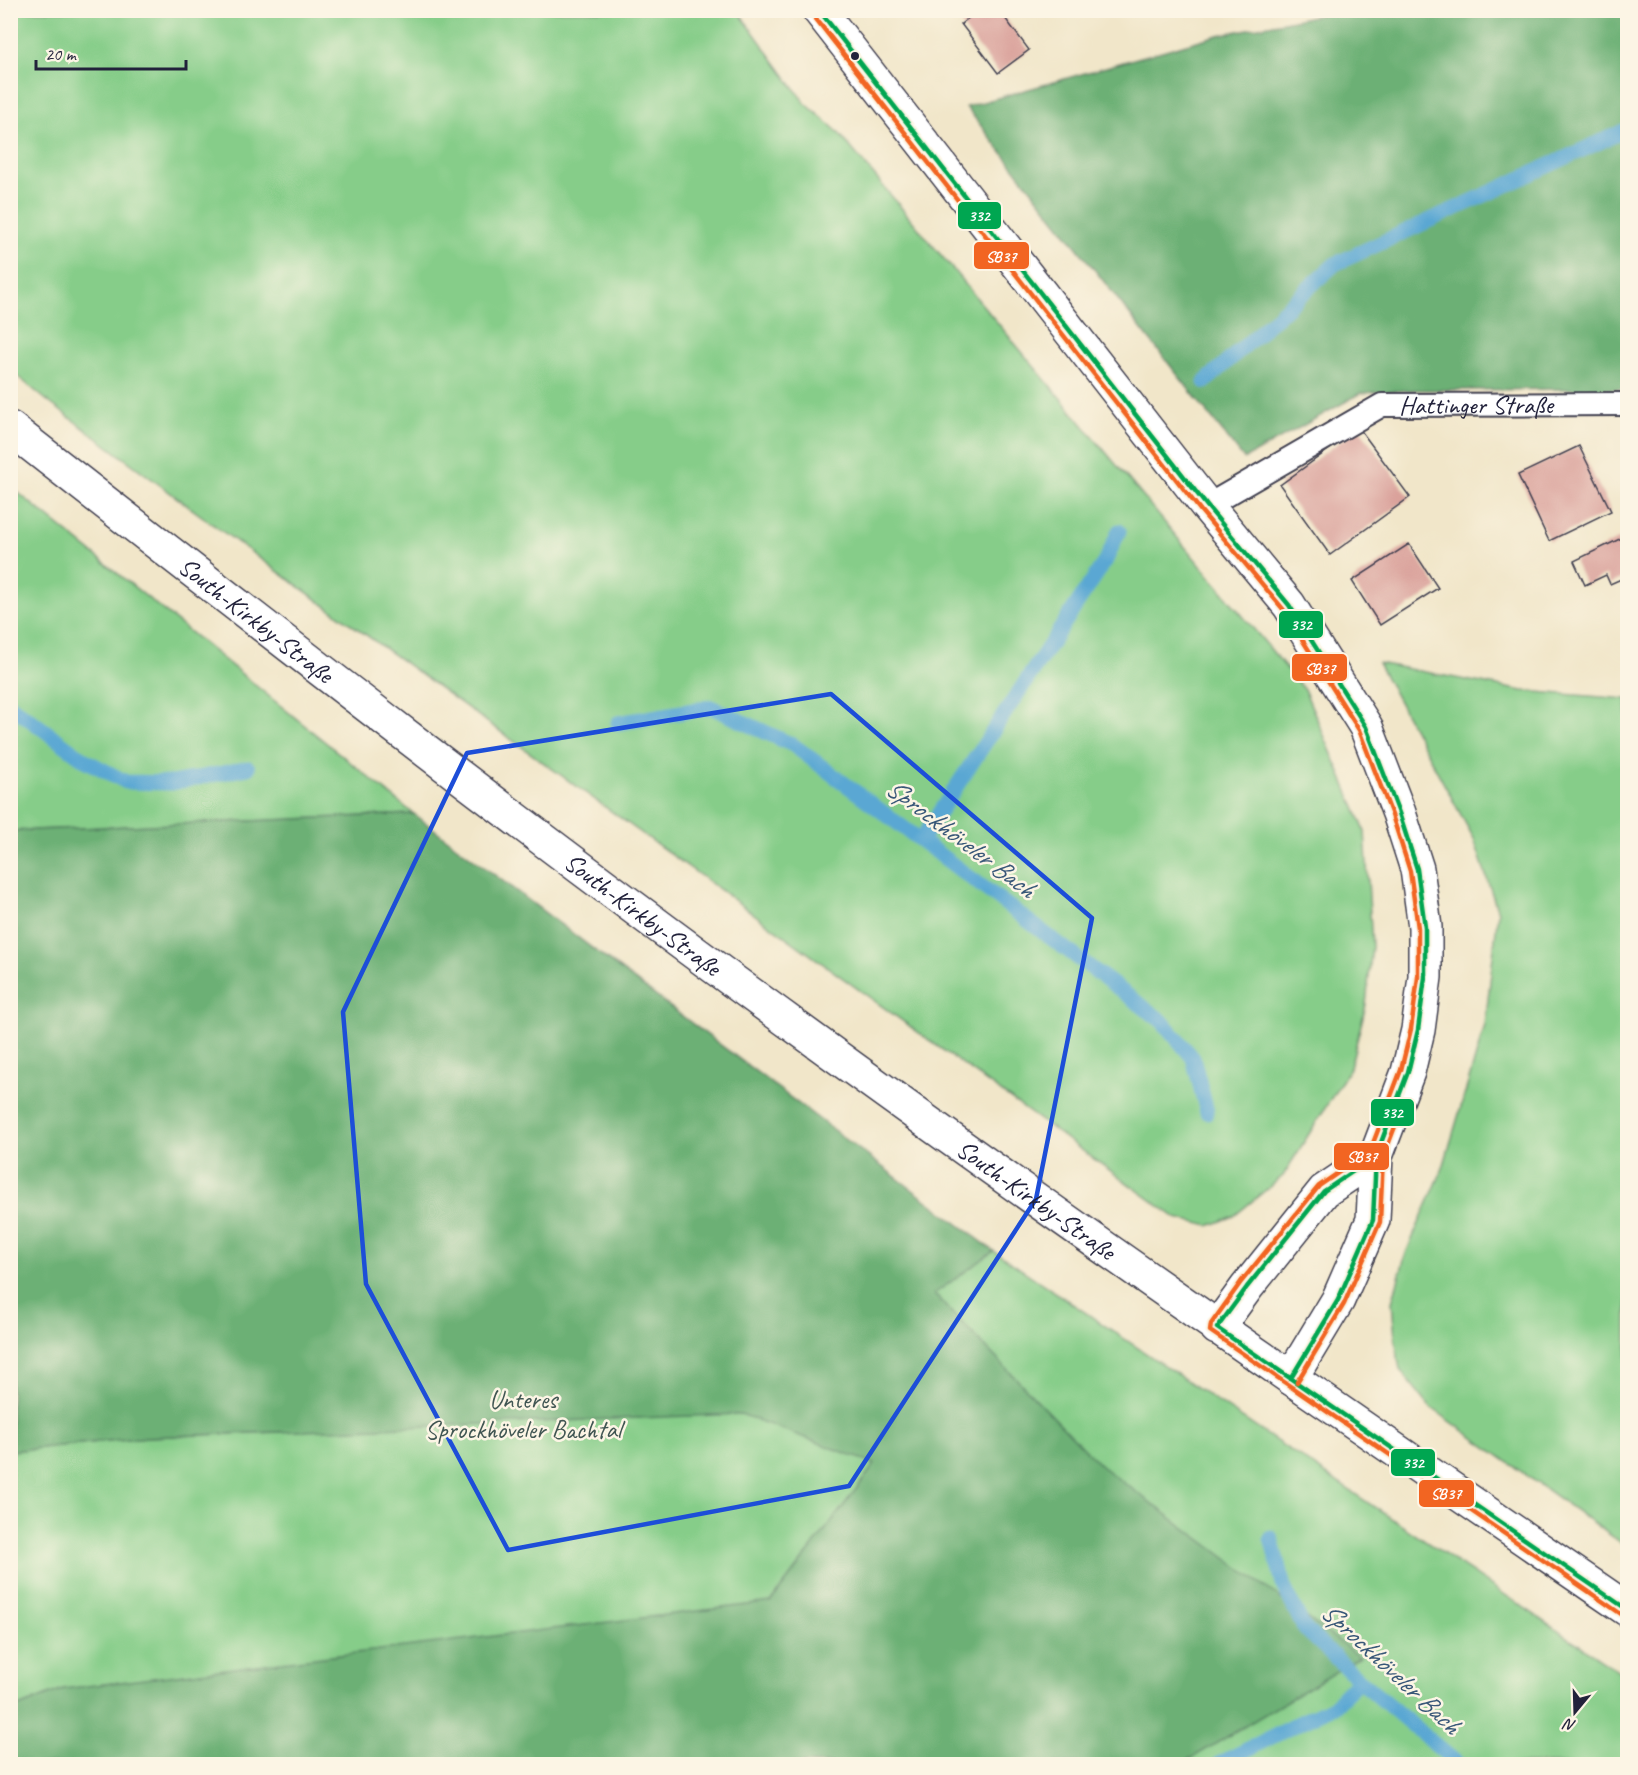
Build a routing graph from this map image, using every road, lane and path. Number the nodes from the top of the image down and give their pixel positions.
1 (819, 10) edge
2 (1628, 404) edge
3 (10, 428) edge
4 (1207, 506) junction
5 (1376, 1156) junction
6 (1217, 1328) junction
7 (1291, 1378) junction
8 (1628, 1610) edge

1 - 4 main road
2 - 4 lane, Hattinger Straße
3 - 6 main road, South-Kirkby-Straße
4 - 5 main road
5 - 6 main road
5 - 7 main road
6 - 7 main road, South-Kirkby-Straße
7 - 8 main road, South-Kirkby-Straße

